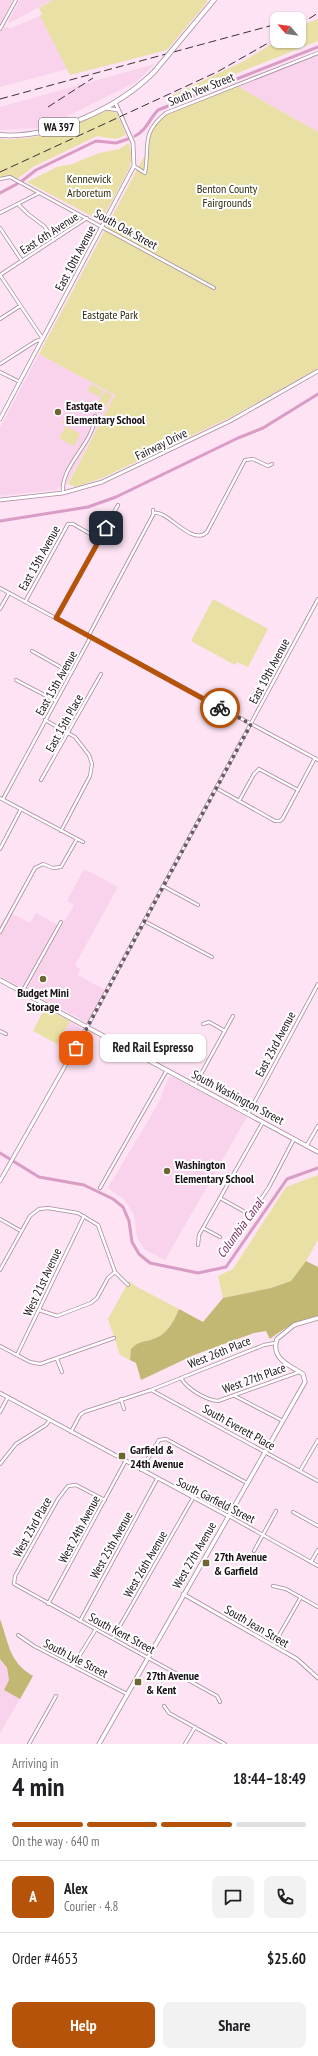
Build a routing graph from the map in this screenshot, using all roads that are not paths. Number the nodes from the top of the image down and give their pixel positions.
1 (16, 0) edge
2 (214, 0) edge
3 (0, 28) edge
4 (318, 53) edge
5 (115, 102) junction
6 (100, 109) junction
7 (120, 112) junction
8 (0, 135) edge
9 (134, 166) junction
10 (0, 180) edge
11 (39, 193) junction
12 (18, 204) junction
13 (0, 213) edge
14 (88, 218) junction
15 (102, 226) junction
16 (0, 228) edge
17 (54, 240) junction
18 (22, 261) junction
19 (0, 275) edge
20 (214, 288) dead end
21 (20, 306) junction
22 (0, 319) edge
23 (42, 339) junction
24 (0, 364) edge
25 (318, 371) edge
26 (0, 372) edge
27 (20, 382) junction
28 (95, 416) dead end
29 (0, 419) edge
30 (272, 464) dead end
31 (63, 493) junction
32 (0, 500) edge
33 (118, 505) dead end
34 (100, 539) junction
35 (0, 588) edge
36 (9, 593) junction
37 (318, 599) edge
38 (25, 602) junction
39 (0, 610) edge
40 (56, 618) junction
41 (90, 637) junction
42 (32, 651) dead end
43 (71, 673) junction
44 (101, 674) dead end
45 (16, 680) dead end
46 (56, 702) junction
47 (45, 720) junction
48 (251, 724) junction
49 (69, 733) junction
50 (317, 759) edge
51 (41, 780) dead end
52 (216, 788) junction
53 (298, 790) junction
54 (1, 798) edge
55 (239, 801) junction
56 (21, 809) junction
57 (61, 831) junction
58 (77, 839) junction
59 (83, 842) dead end
60 (0, 849) edge
61 (163, 886) junction
62 (198, 905) dead end
63 (144, 921) junction
64 (61, 922) dead end
65 (0, 932) edge
66 (212, 958) dead end
67 (0, 980) edge
68 (318, 984) edge
69 (22, 992) junction
70 (233, 1016) dead end
71 (203, 1024) dead end
72 (87, 1027) junction
73 (225, 1030) junction
74 (0, 1031) edge
75 (6, 1034) dead end
76 (167, 1070) junction
77 (195, 1085) junction
78 (248, 1114) junction
79 (264, 1122) junction
80 (318, 1126) edge
81 (294, 1139) junction
82 (307, 1145) junction
83 (318, 1152) edge
84 (0, 1181) edge
85 (100, 1188) dead end
86 (220, 1198) junction
87 (84, 1216) junction
88 (0, 1219) edge
89 (203, 1228) junction
90 (21, 1231) junction
91 (220, 1237) dead end
92 (198, 1245) dead end
93 (0, 1270) edge
94 (115, 1272) junction
95 (128, 1285) dead end
96 (39, 1310) junction
97 (318, 1318) edge
98 (114, 1338) dead end
99 (275, 1343) junction
100 (0, 1346) edge
101 (17, 1355) junction
102 (57, 1359) junction
103 (62, 1372) dead end
104 (299, 1372) junction
105 (181, 1378) junction
106 (151, 1390) junction
107 (0, 1393) edge
108 (234, 1396) junction
109 (8, 1398) junction
110 (121, 1399) junction
111 (124, 1409) dead end
112 (0, 1412) edge
113 (49, 1421) junction
114 (283, 1421) junction
115 (71, 1433) junction
116 (318, 1440) edge
117 (265, 1452) junction
118 (125, 1462) junction
119 (0, 1464) edge
120 (141, 1470) junction
121 (300, 1471) junction
122 (157, 1479) junction
123 (318, 1481) edge
124 (247, 1483) junction
125 (193, 1498) junction
126 (105, 1500) junction
127 (276, 1511) dead end
128 (294, 1512) dead end
129 (228, 1516) junction
130 (318, 1526) edge
131 (263, 1534) junction
132 (318, 1550) edge
133 (254, 1551) dead end
134 (311, 1562) junction
135 (318, 1566) edge
136 (14, 1582) joint
137 (273, 1586) dead end
138 (183, 1594) junction
139 (301, 1597) junction
140 (48, 1604) junction
141 (318, 1607) edge
142 (80, 1620) junction
143 (96, 1629) junction
144 (18, 1635) dead end
145 (113, 1638) junction
146 (273, 1646) junction
147 (148, 1656) junction
148 (73, 1666) junction
149 (318, 1678) edge
150 (127, 1694) junction
151 (56, 1696) dead end
152 (220, 1702) dead end
153 (164, 1706) dead end
154 (195, 1727) junction
155 (29, 1744) edge
156 (99, 1744) edge
157 (185, 1744) edge
158 (225, 1744) edge

1 - 3 street
2 - 5 main road, WA 397, bridge
4 - 9 street, South Yew Street
5 - 6 main road, WA 397
5 - 7 street
6 - 7 street
6 - 8 main road, WA 397
7 - 9 street
9 - 15 street, East 10th Avenue
10 - 11 street, South Oak Street
11 - 12 street
11 - 14 street, South Oak Street
12 - 13 street
12 - 17 street
14 - 15 street, South Oak Street
14 - 17 street, East 6th Avenue
15 - 20 street, South Oak Street
15 - 23 street, East 10th Avenue
16 - 18 street
17 - 18 street, East 6th Avenue
18 - 19 street, East 6th Avenue
19 - 21 street
21 - 22 street
21 - 23 street
23 - 24 street
23 - 27 street, East 10th Avenue
25 - 31 street, Fairway Drive
26 - 27 street
27 - 29 street, East 10th Avenue
28 - 31 street
30 - 41 street, East 15th Avenue
31 - 32 street, Fairway Drive
33 - 34 street
34 - 38 street, East 13th Avenue
34 - 40 street
35 - 36 street
36 - 38 street
36 - 39 street, East 13th Avenue
37 - 48 street, East 19th Avenue
38 - 40 street
40 - 41 street
41 - 43 street, East 15th Avenue
41 - 48 street
42 - 43 street
43 - 46 street, East 15th Avenue
44 - 49 street, East 15th Place
45 - 46 street
46 - 47 street, East 15th Avenue
47 - 49 street
47 - 54 street, East 15th Avenue
48 - 50 street
48 - 52 street, East 19th Avenue
49 - 51 street, East 15th Place
49 - 57 street
50 - 53 street
52 - 55 street
52 - 61 street, East 19th Avenue
53 - 55 street
53 - 55 street
54 - 56 street
56 - 57 street
56 - 60 street
57 - 58 street
58 - 59 street
58 - 65 street
61 - 62 street
61 - 63 street, East 19th Avenue
63 - 66 street
63 - 72 street, East 19th Avenue
64 - 69 street
67 - 69 main road, South Washington Street
68 - 78 street, East 23rd Avenue
69 - 72 main road, South Washington Street
70 - 73 street
71 - 73 street
72 - 76 main road, South Washington Street
72 - 84 street
73 - 77 street
74 - 75 street
76 - 77 main road, South Washington Street
76 - 85 street
77 - 78 main road, South Washington Street
78 - 79 main road, South Washington Street
79 - 81 main road, South Washington Street
79 - 86 street
80 - 82 street
81 - 82 main road, South Washington Street
81 - 86 street
82 - 83 main road, South Washington Street
86 - 89 street
87 - 90 street
87 - 94 street
87 - 96 street, West 21st Avenue
88 - 90 street
89 - 91 street
89 - 92 street
90 - 93 street
94 - 95 street
94 - 96 street
96 - 101 street, West 21st Avenue
97 - 99 main road, West 26th Place
98 - 102 street
99 - 104 main road
99 - 105 street, West 26th Place
100 - 101 street
101 - 102 street
102 - 103 street
104 - 108 street, West 27th Place
104 - 114 main road, West 27th Avenue
105 - 106 street, West 26th Place
105 - 108 street, West 27th Place
106 - 110 street, West 26th Place
106 - 117 street, South Everett Place
107 - 109 street, South Garfield Street
108 - 114 street
109 - 112 street
109 - 113 street, South Garfield Street
110 - 111 street
110 - 115 street, West 26th Place
113 - 115 street, South Garfield Street
113 - 119 street
114 - 117 main road, West 27th Avenue
115 - 118 street, South Garfield Street
116 - 121 street
117 - 121 street, South Everett Place
117 - 124 main road, West 27th Avenue
118 - 120 street, South Garfield Street
118 - 126 street, West 24th Avenue
120 - 122 street, South Garfield Street
120 - 124 street
121 - 123 street, South Everett Place
122 - 125 street, South Garfield Street
122 - 142 street, West 25th Avenue
124 - 129 main road, West 27th Avenue
125 - 129 street, South Garfield Street
125 - 145 street, West 26th Avenue
126 - 136 street, West 23rd Place
126 - 140 street, West 24th Avenue
127 - 131 street
128 - 130 street
129 - 131 street, South Garfield Street
129 - 138 main road, West 27th Avenue
131 - 133 street
131 - 134 street, South Garfield Street
132 - 134 street
134 - 135 street, South Garfield Street
136 - 140 street, South Kent Street
137 - 139 street
138 - 146 street, South Jean Street
138 - 147 main road, West 27th Avenue
139 - 141 street
139 - 146 street
140 - 142 street, South Kent Street
142 - 143 street, South Kent Street
143 - 145 street, South Kent Street
143 - 148 street
144 - 148 street, South Lyle Street
145 - 147 street, South Kent Street
146 - 149 street, South Jean Street
147 - 150 main road, West 27th Avenue
147 - 152 street, South Kent Street
148 - 150 street, South Lyle Street
150 - 156 main road, West 27th Avenue
151 - 155 street
153 - 154 street
154 - 157 street
154 - 158 street

